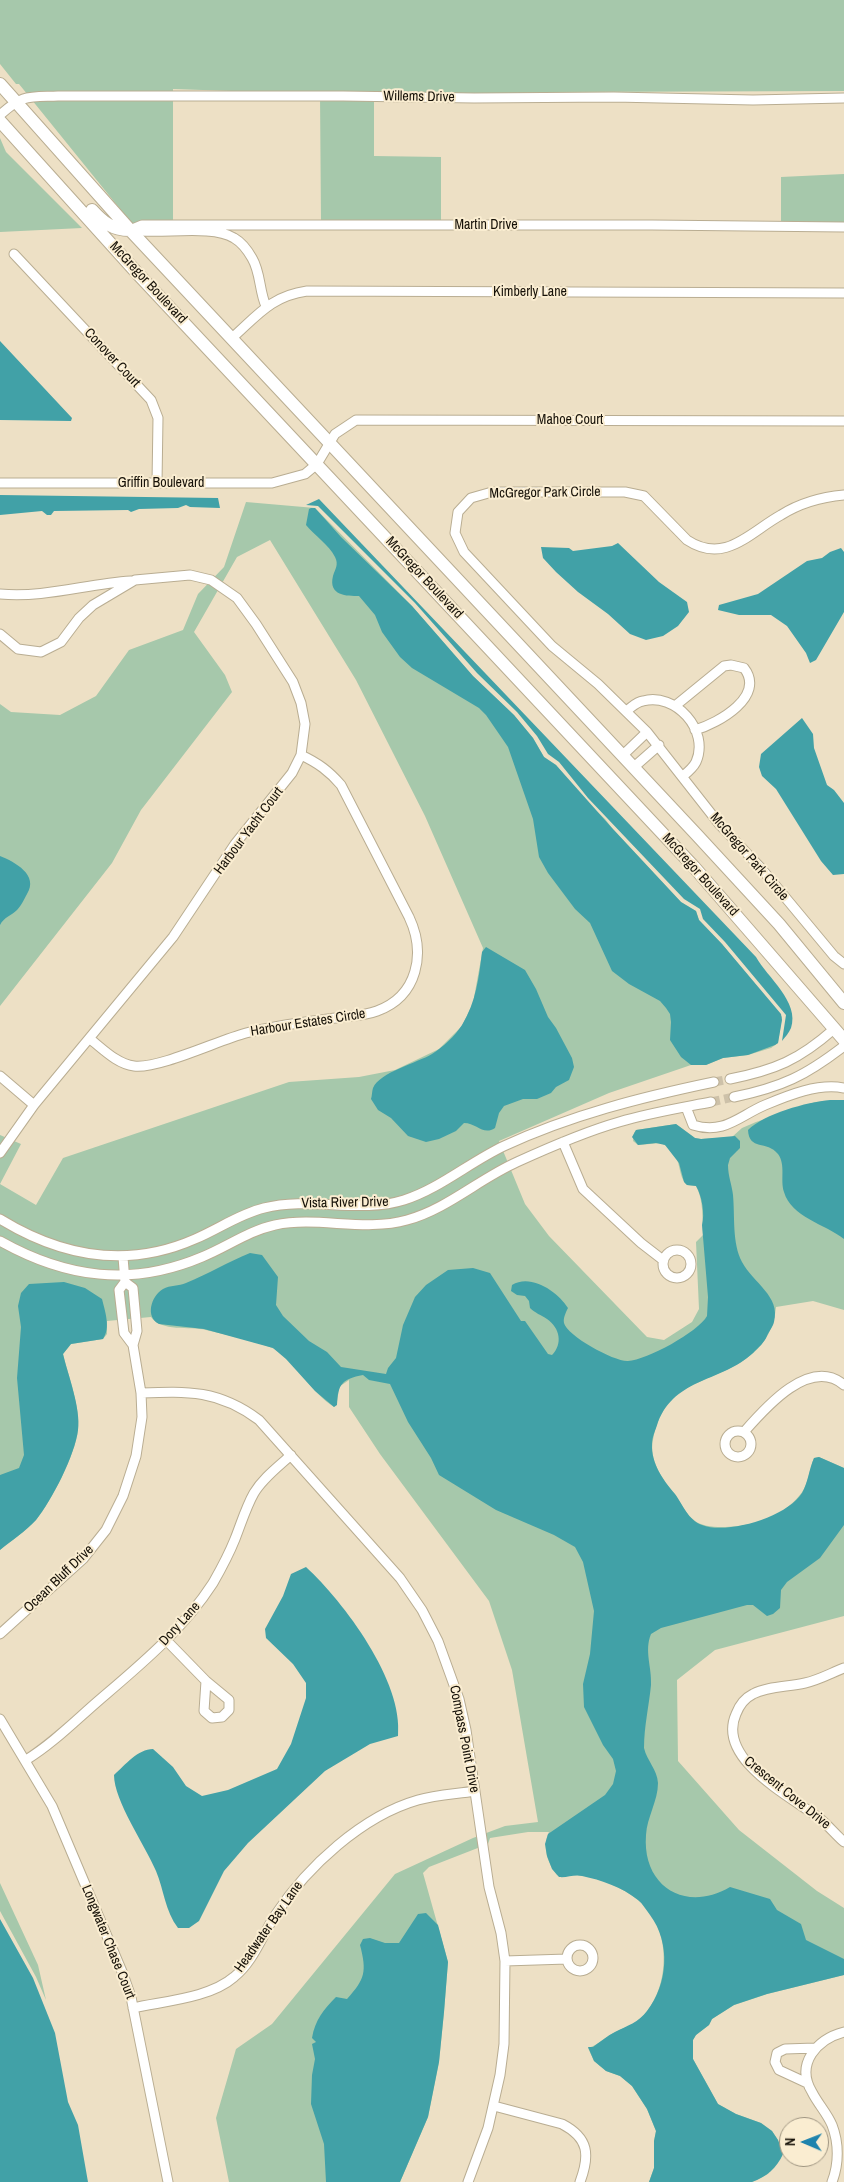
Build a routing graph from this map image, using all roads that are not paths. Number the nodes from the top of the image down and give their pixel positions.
1 (0, 84) edge
2 (844, 98) edge
3 (15, 101) junction
4 (0, 115) edge
5 (0, 121) edge
6 (41, 166) junction
7 (844, 227) edge
8 (130, 230) junction
9 (14, 254) dead end
10 (844, 293) edge
11 (266, 306) junction
12 (232, 338) junction
13 (844, 421) edge
14 (330, 443) junction
15 (317, 464) junction
16 (0, 482) edge
17 (157, 483) junction
18 (844, 495) edge
19 (135, 580) junction
20 (0, 594) edge
21 (0, 634) edge
22 (675, 706) junction
23 (626, 711) junction
24 (695, 730) junction
25 (647, 732) junction
26 (658, 745) junction
27 (301, 755) junction
28 (622, 755) junction
29 (634, 767) junction
30 (683, 776) junction
31 (844, 964) edge
32 (844, 1003) edge
33 (834, 1029) junction
34 (90, 1038) junction
35 (844, 1040) edge
36 (844, 1046) edge
37 (0, 1076) edge
38 (730, 1079) tunnel mouth
39 (714, 1082) tunnel mouth
40 (844, 1088) edge
41 (734, 1097) tunnel mouth
42 (711, 1102) tunnel mouth
43 (34, 1105) junction
44 (686, 1107) junction
45 (563, 1142) junction
46 (0, 1153) edge
47 (0, 1219) edge
48 (0, 1241) edge
49 (123, 1257) junction
50 (663, 1260) dead end
51 (125, 1279) junction
52 (135, 1310) junction
53 (122, 1312) junction
54 (133, 1345) junction
55 (844, 1385) edge
56 (141, 1393) junction
57 (744, 1432) dead end
58 (291, 1455) junction
59 (0, 1634) edge
60 (167, 1641) junction
61 (844, 1668) edge
62 (206, 1681) dead end
63 (0, 1720) edge
64 (26, 1760) junction
65 (474, 1791) junction
66 (844, 1842) edge
67 (567, 1959) dead end
68 (505, 1961) junction
69 (133, 2008) junction
70 (844, 2032) edge
71 (815, 2048) junction
72 (807, 2083) junction
73 (494, 2106) junction
74 (168, 2182) edge
75 (468, 2182) edge
76 (580, 2182) edge
77 (832, 2182) edge

1 - 3 main road, McGregor Boulevard
2 - 3 street, Willems Drive
3 - 4 street
3 - 8 main road, McGregor Boulevard
5 - 6 main road, McGregor Boulevard
6 - 8 main road
6 - 15 main road, McGregor Boulevard
7 - 8 street, Martin Drive
8 - 11 street
8 - 12 main road, McGregor Boulevard
9 - 17 street, Conover Court
10 - 11 street, Kimberly Lane
11 - 12 street, Kimberly Lane
12 - 14 main road, McGregor Boulevard
13 - 14 street, Mahoe Court
14 - 15 street, Mahoe Court
14 - 28 main road, McGregor Boulevard
15 - 17 street, Griffin Boulevard
15 - 33 main road, McGregor Boulevard
16 - 17 street, Griffin Boulevard
18 - 23 street, McGregor Park Circle
19 - 20 street, Harbour Yacht Court
19 - 21 street, Harbour Yacht Court
19 - 27 street, Harbour Yacht Court
22 - 23 street
22 - 24 street
22 - 24 street
23 - 25 street, McGregor Park Circle
24 - 30 street
25 - 26 street, McGregor Park Circle
25 - 28 street
26 - 29 street
26 - 30 street, McGregor Park Circle
27 - 34 street, Harbour Yacht Court
27 - 34 street, Harbour Estates Circle
28 - 29 main road, McGregor Boulevard
29 - 32 main road, McGregor Boulevard
30 - 31 street, McGregor Park Circle
33 - 35 main road, McGregor Boulevard
33 - 38 street
34 - 43 street, Harbour Yacht Court
36 - 41 street
37 - 43 street
39 - 49 street, Vista River Drive
40 - 44 street
42 - 44 street, Vista River Drive
43 - 46 street, Harbour Yacht Court
44 - 45 street, Vista River Drive
45 - 50 street
45 - 51 street, Vista River Drive
47 - 49 street, Vista River Drive
48 - 51 street, Vista River Drive
49 - 51 street
51 - 52 street, Ocean Bluff Drive
51 - 53 street, Ocean Bluff Drive
52 - 53 street
52 - 54 street, Ocean Bluff Drive
53 - 54 street, Ocean Bluff Drive
54 - 56 street, Ocean Bluff Drive
55 - 57 street
56 - 58 street, Compass Point Drive
56 - 59 street, Ocean Bluff Drive
58 - 60 street, Dory Lane
58 - 65 street, Compass Point Drive
60 - 62 street
60 - 64 street, Dory Lane
61 - 66 street, Crescent Cove Drive
63 - 64 street, Longwater Chase Court
64 - 69 street, Longwater Chase Court
65 - 68 street, Compass Point Drive
65 - 69 street, Headwater Bay Lane
67 - 68 street
68 - 73 street, Compass Point Drive
69 - 74 street, Longwater Chase Court
70 - 71 street
71 - 72 street
71 - 72 street
72 - 77 street
73 - 75 street, Compass Point Drive
73 - 76 street

